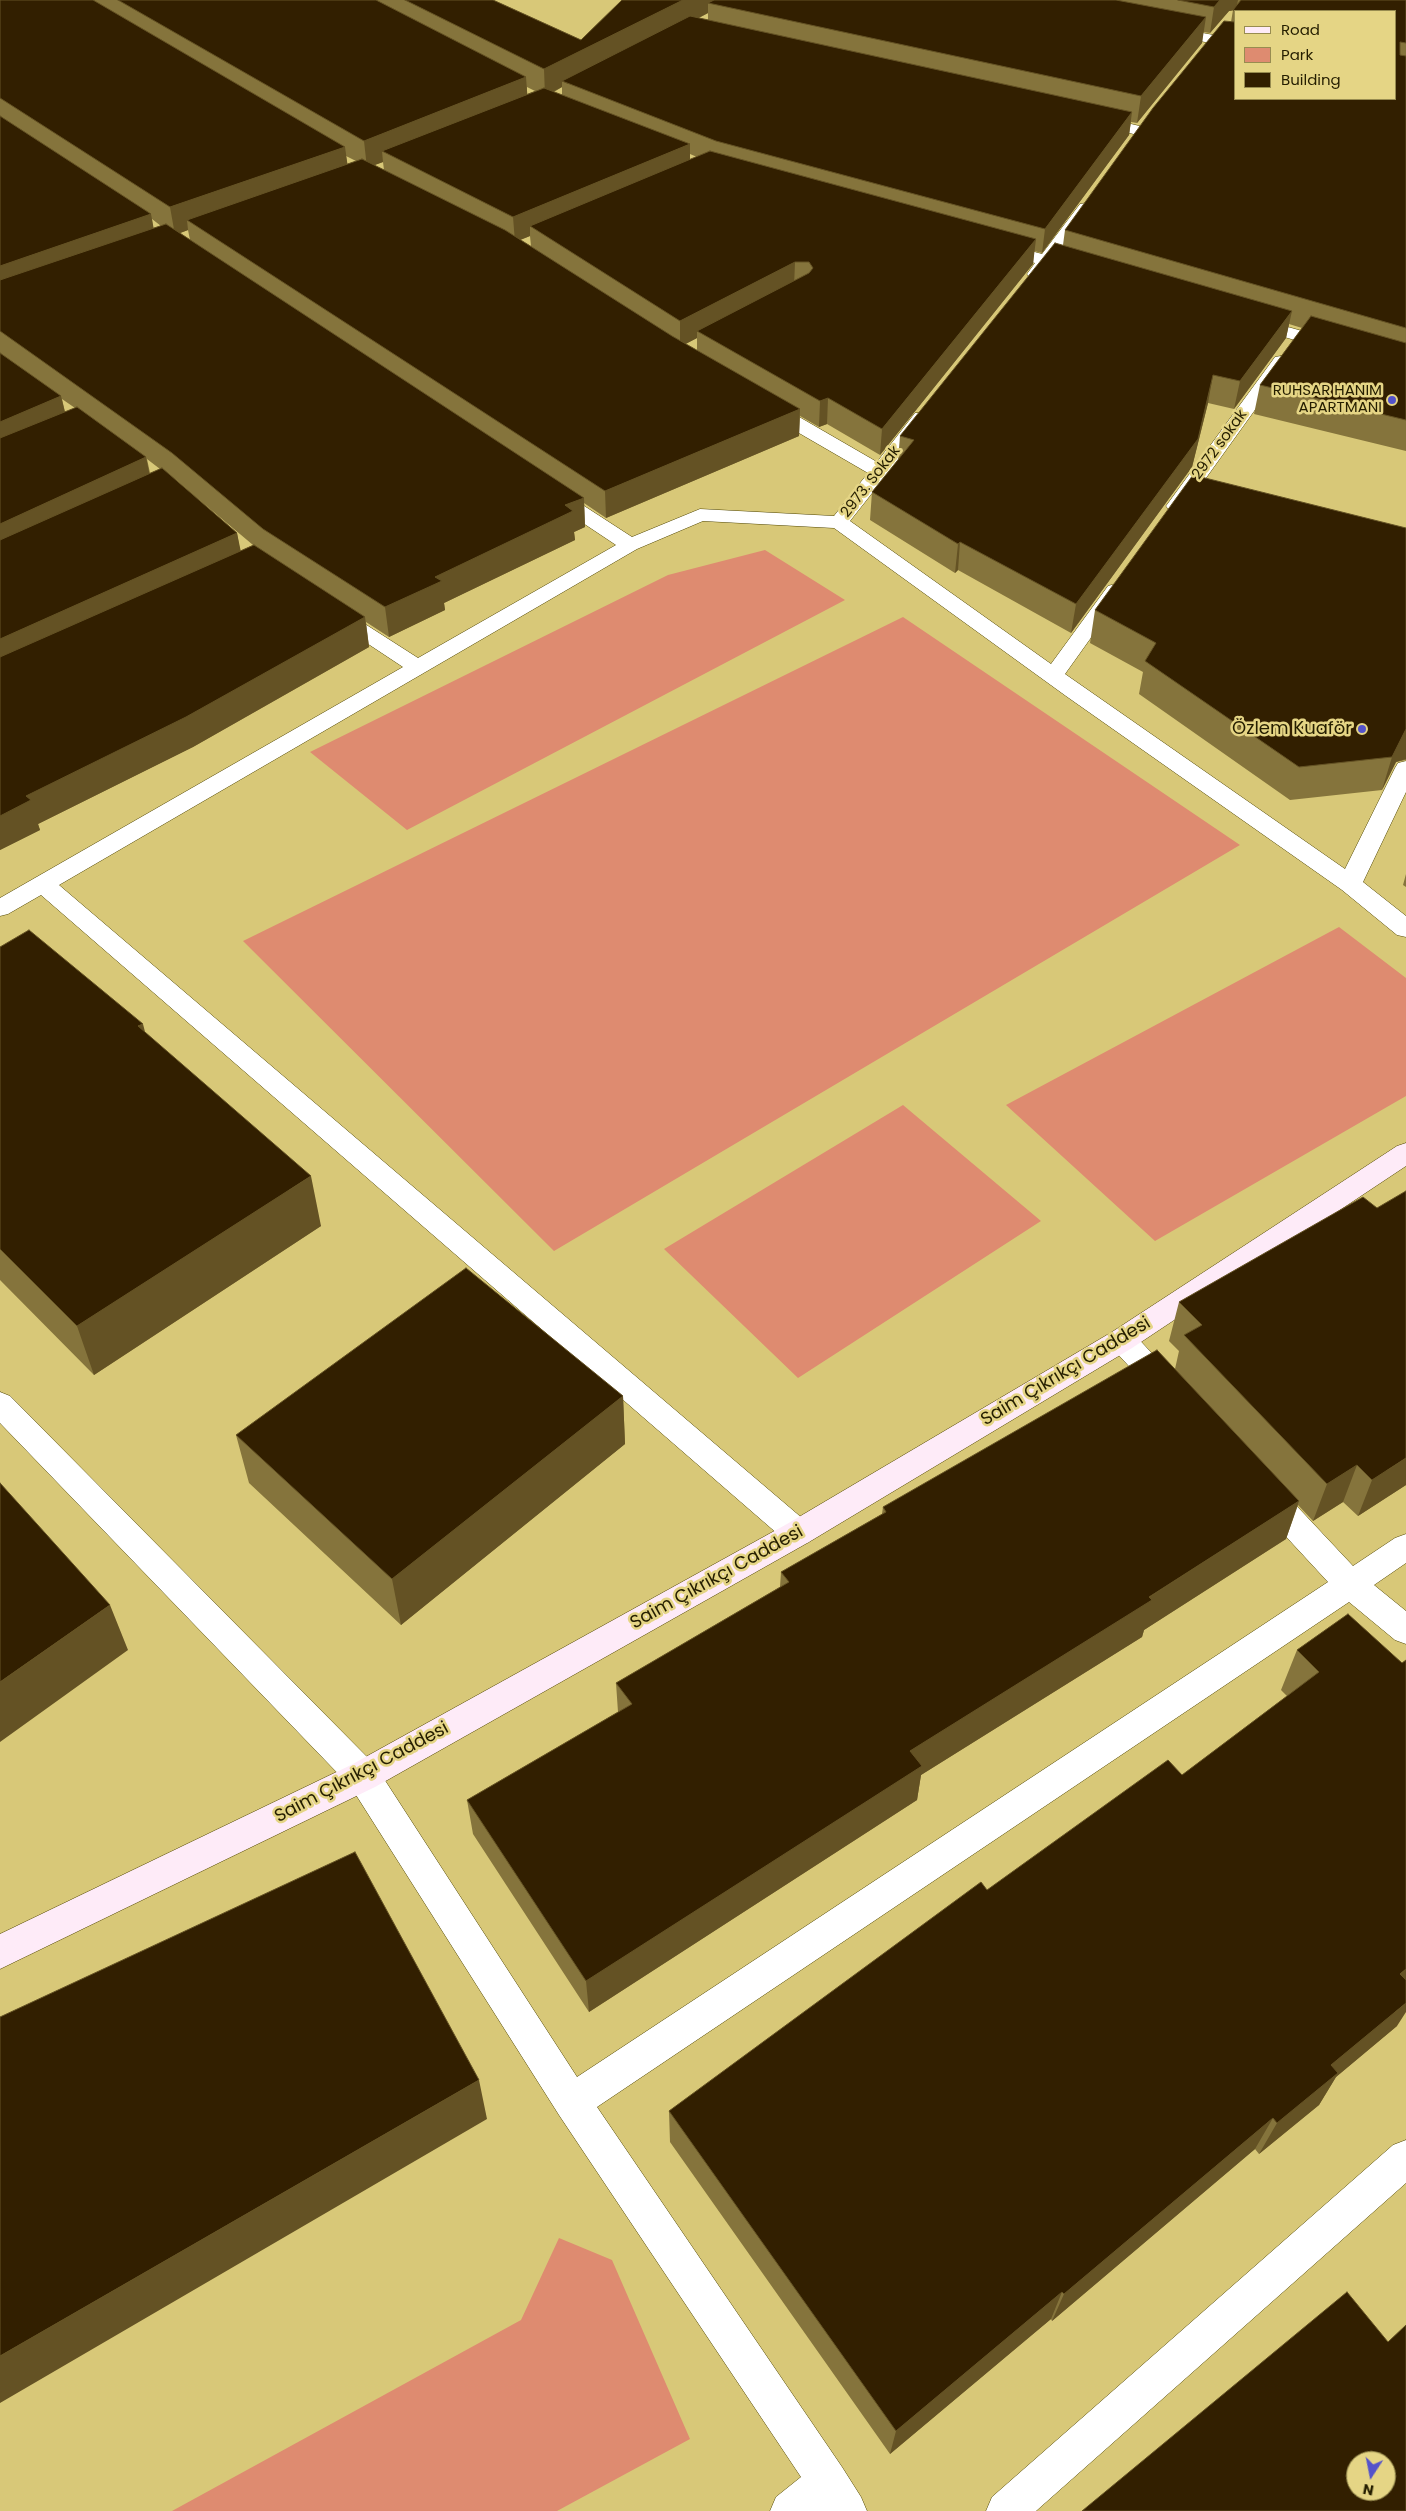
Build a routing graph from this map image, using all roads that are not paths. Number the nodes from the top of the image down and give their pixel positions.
1 (1146, 26) edge
2 (1219, 34) junction
3 (1234, 43) edge
4 (1202, 55) edge
5 (1075, 116) edge
6 (1154, 116) edge
7 (1142, 131) junction
8 (1131, 146) edge
9 (1097, 192) edge
10 (981, 243) edge
11 (1047, 260) junction
12 (1094, 274) edge
13 (1028, 284) edge
14 (1234, 316) edge
15 (1299, 336) junction
16 (1406, 366) edge
17 (754, 400) edge
18 (935, 401) edge
19 (880, 471) junction
20 (538, 484) edge
21 (839, 522) junction
22 (1163, 523) edge
23 (630, 545) junction
24 (1129, 571) edge
25 (318, 602) edge
26 (416, 666) junction
27 (1053, 676) junction
28 (1406, 768) edge
29 (43, 884) junction
30 (1350, 884) junction
31 (0, 908) edge
32 (1406, 929) edge
33 (1406, 1153) edge
34 (1122, 1340) junction
35 (0, 1404) edge
36 (1182, 1404) edge
37 (1250, 1476) edge
38 (798, 1533) junction
39 (1406, 1547) edge
40 (1352, 1584) junction
41 (1406, 1630) edge
42 (363, 1776) junction
43 (0, 1952) edge
44 (572, 2102) junction
45 (1406, 2158) edge
46 (838, 2496) edge
47 (790, 2511) edge
48 (1006, 2511) edge

1 - 2 street
2 - 3 street
2 - 4 street
5 - 7 street
6 - 7 street
7 - 8 street
9 - 11 street
10 - 11 street
11 - 12 street
11 - 13 street
14 - 15 street
15 - 16 street
15 - 22 street, 2972 sokak
17 - 19 street
18 - 19 street, 2973. Sokak
19 - 21 street, 2973. Sokak
20 - 23 street
21 - 23 street
21 - 27 street
23 - 26 street
24 - 27 street
25 - 26 street
26 - 29 street
27 - 30 street
28 - 30 street
29 - 31 street
29 - 38 street
30 - 32 street
33 - 34 main road, Saim Çıkrıkçı Caddesi
34 - 36 street
34 - 38 main road, Saim Çıkrıkçı Caddesi
35 - 42 street
37 - 40 street
38 - 42 main road, Saim Çıkrıkçı Caddesi
39 - 40 street
40 - 41 street
40 - 44 street
42 - 43 main road, Saim Çıkrıkçı Caddesi
42 - 44 street
44 - 46 street
45 - 48 street
46 - 47 street

